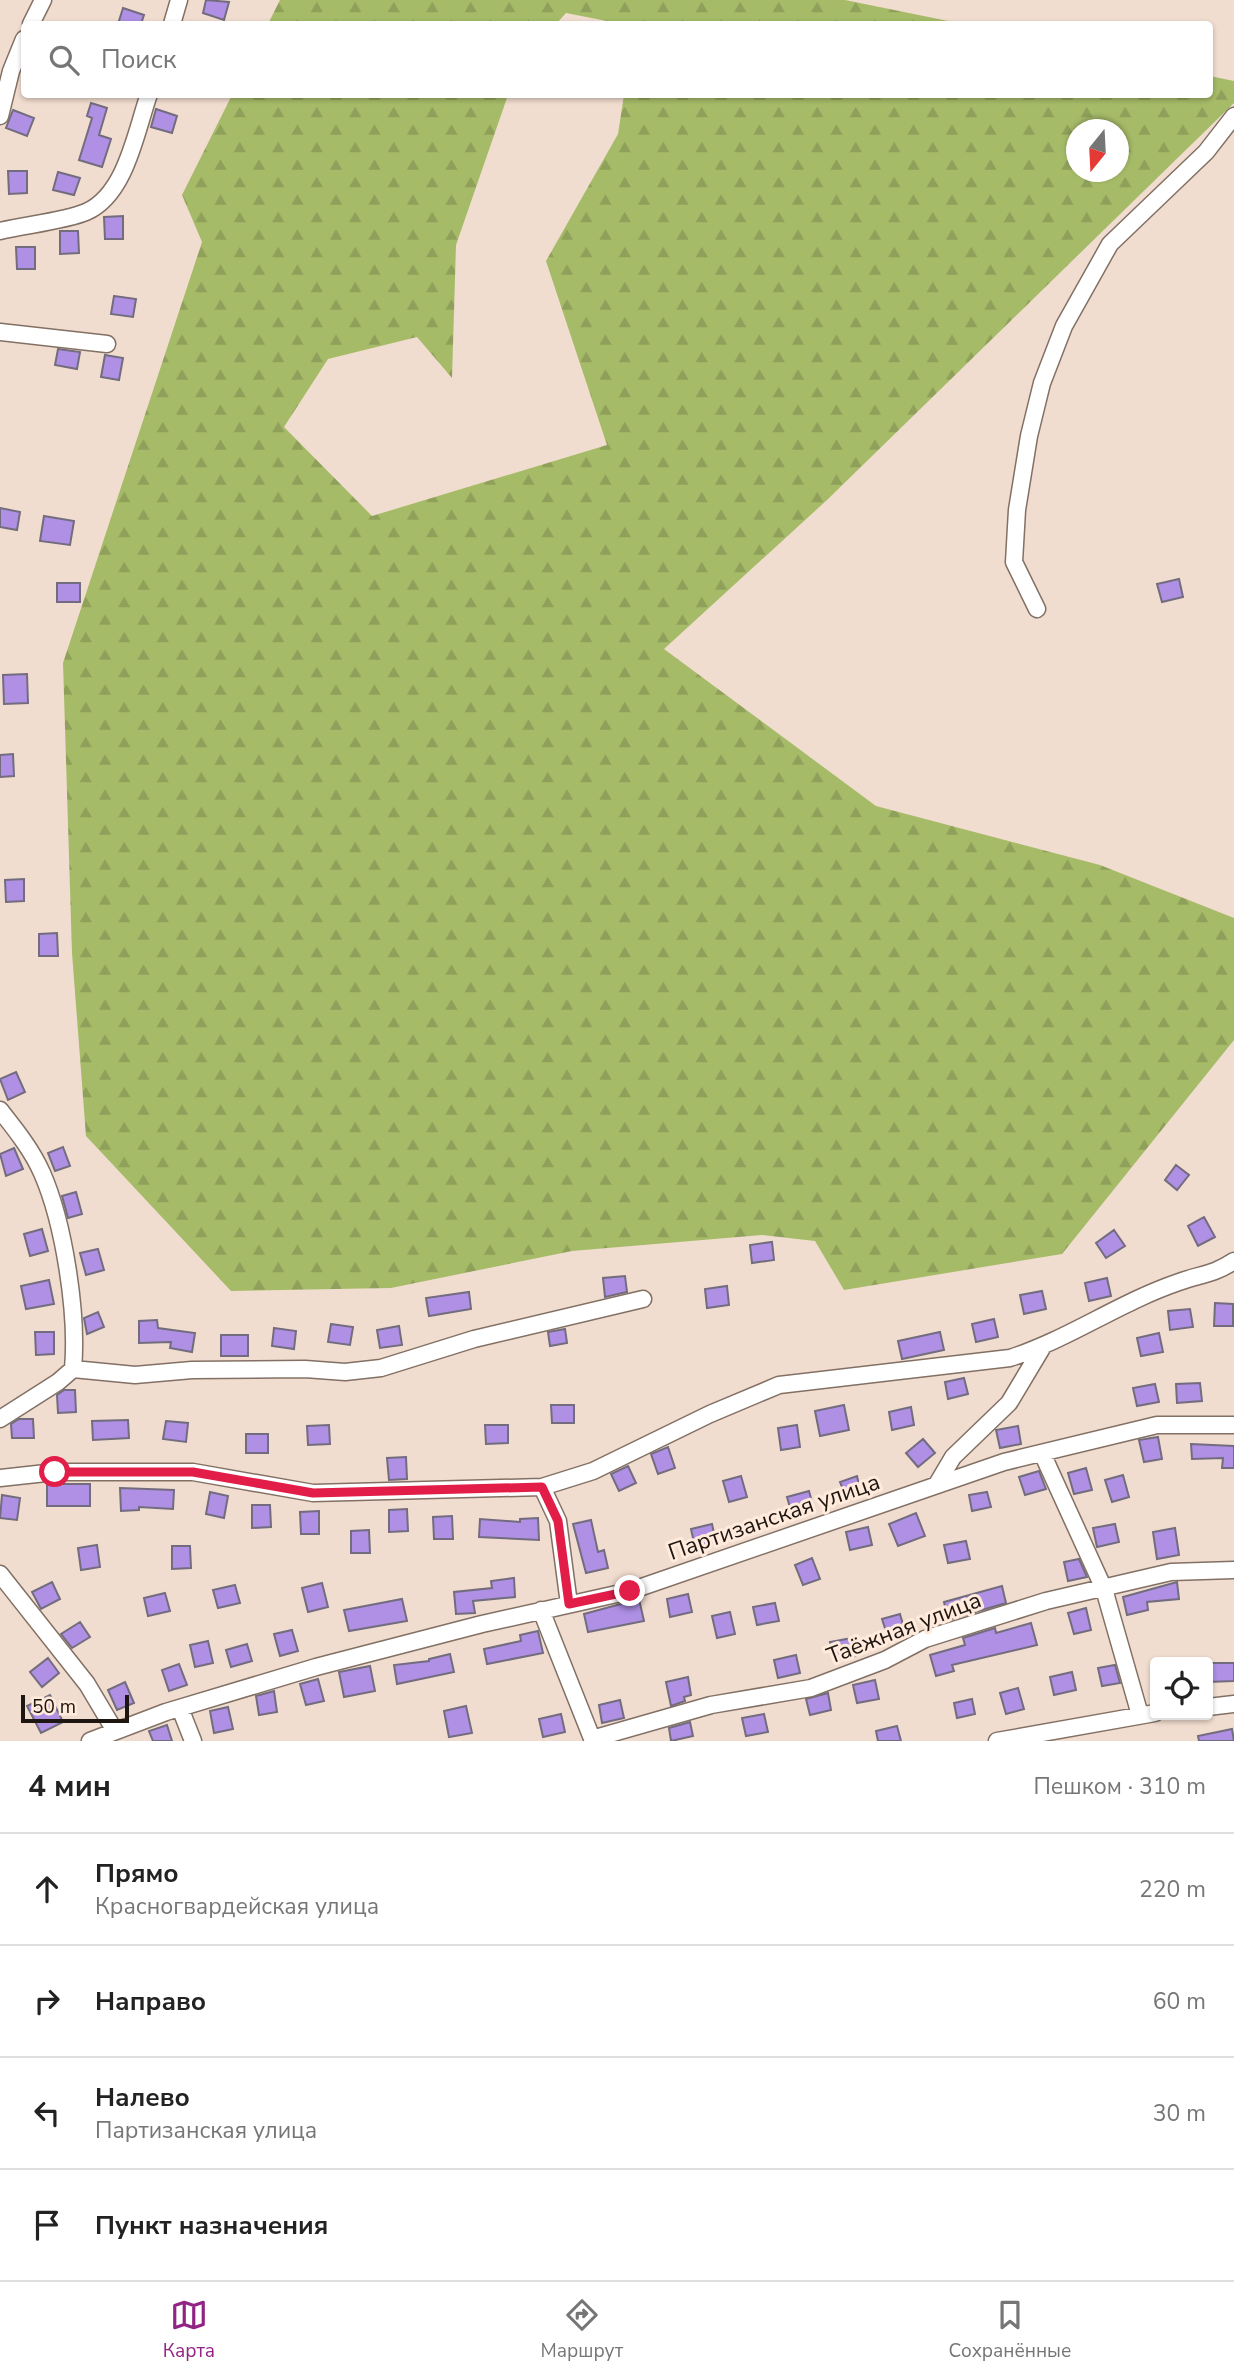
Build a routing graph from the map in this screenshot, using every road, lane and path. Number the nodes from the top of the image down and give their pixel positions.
1 (43, 0) edge
2 (178, 0) edge
3 (32, 21) edge
4 (173, 21) edge
5 (21, 46) edge
6 (148, 98) edge
7 (0, 116) edge
8 (1234, 117) edge
9 (0, 230) edge
10 (0, 332) edge
11 (107, 344) dead end
12 (1037, 609) dead end
13 (0, 1110) edge
14 (1234, 1261) edge
15 (643, 1299) dead end
16 (1042, 1348) junction
17 (73, 1369) junction
18 (0, 1419) edge
19 (1234, 1425) edge
20 (1042, 1453) junction
21 (0, 1478) edge
22 (937, 1484) junction
23 (542, 1487) junction
24 (1234, 1570) edge
25 (0, 1574) edge
26 (1104, 1589) junction
27 (569, 1604) junction
28 (541, 1610) junction
29 (1234, 1704) edge
30 (1213, 1706) edge
31 (180, 1708) junction
32 (1147, 1714) edge
33 (116, 1731) junction
34 (593, 1740) edge
35 (90, 1741) edge
36 (193, 1741) edge
37 (997, 1741) edge

1 - 3 street
2 - 4 street
5 - 7 street
6 - 9 street
8 - 12 street
10 - 11 street
13 - 17 street
14 - 16 street
15 - 17 street
16 - 22 street
16 - 23 street
17 - 18 street
19 - 20 street, Партизанская улица
20 - 22 street, Партизанская улица
20 - 26 street
21 - 23 street
22 - 27 street, Партизанская улица
23 - 27 street
24 - 26 street, Таёжная улица
25 - 33 street
26 - 32 street
26 - 34 street, Таёжная улица
27 - 28 street, Партизанская улица
28 - 31 street, Партизанская улица
28 - 34 street
29 - 30 street
31 - 33 street, Партизанская улица
31 - 36 street
32 - 37 street
33 - 35 street, Партизанская улица

